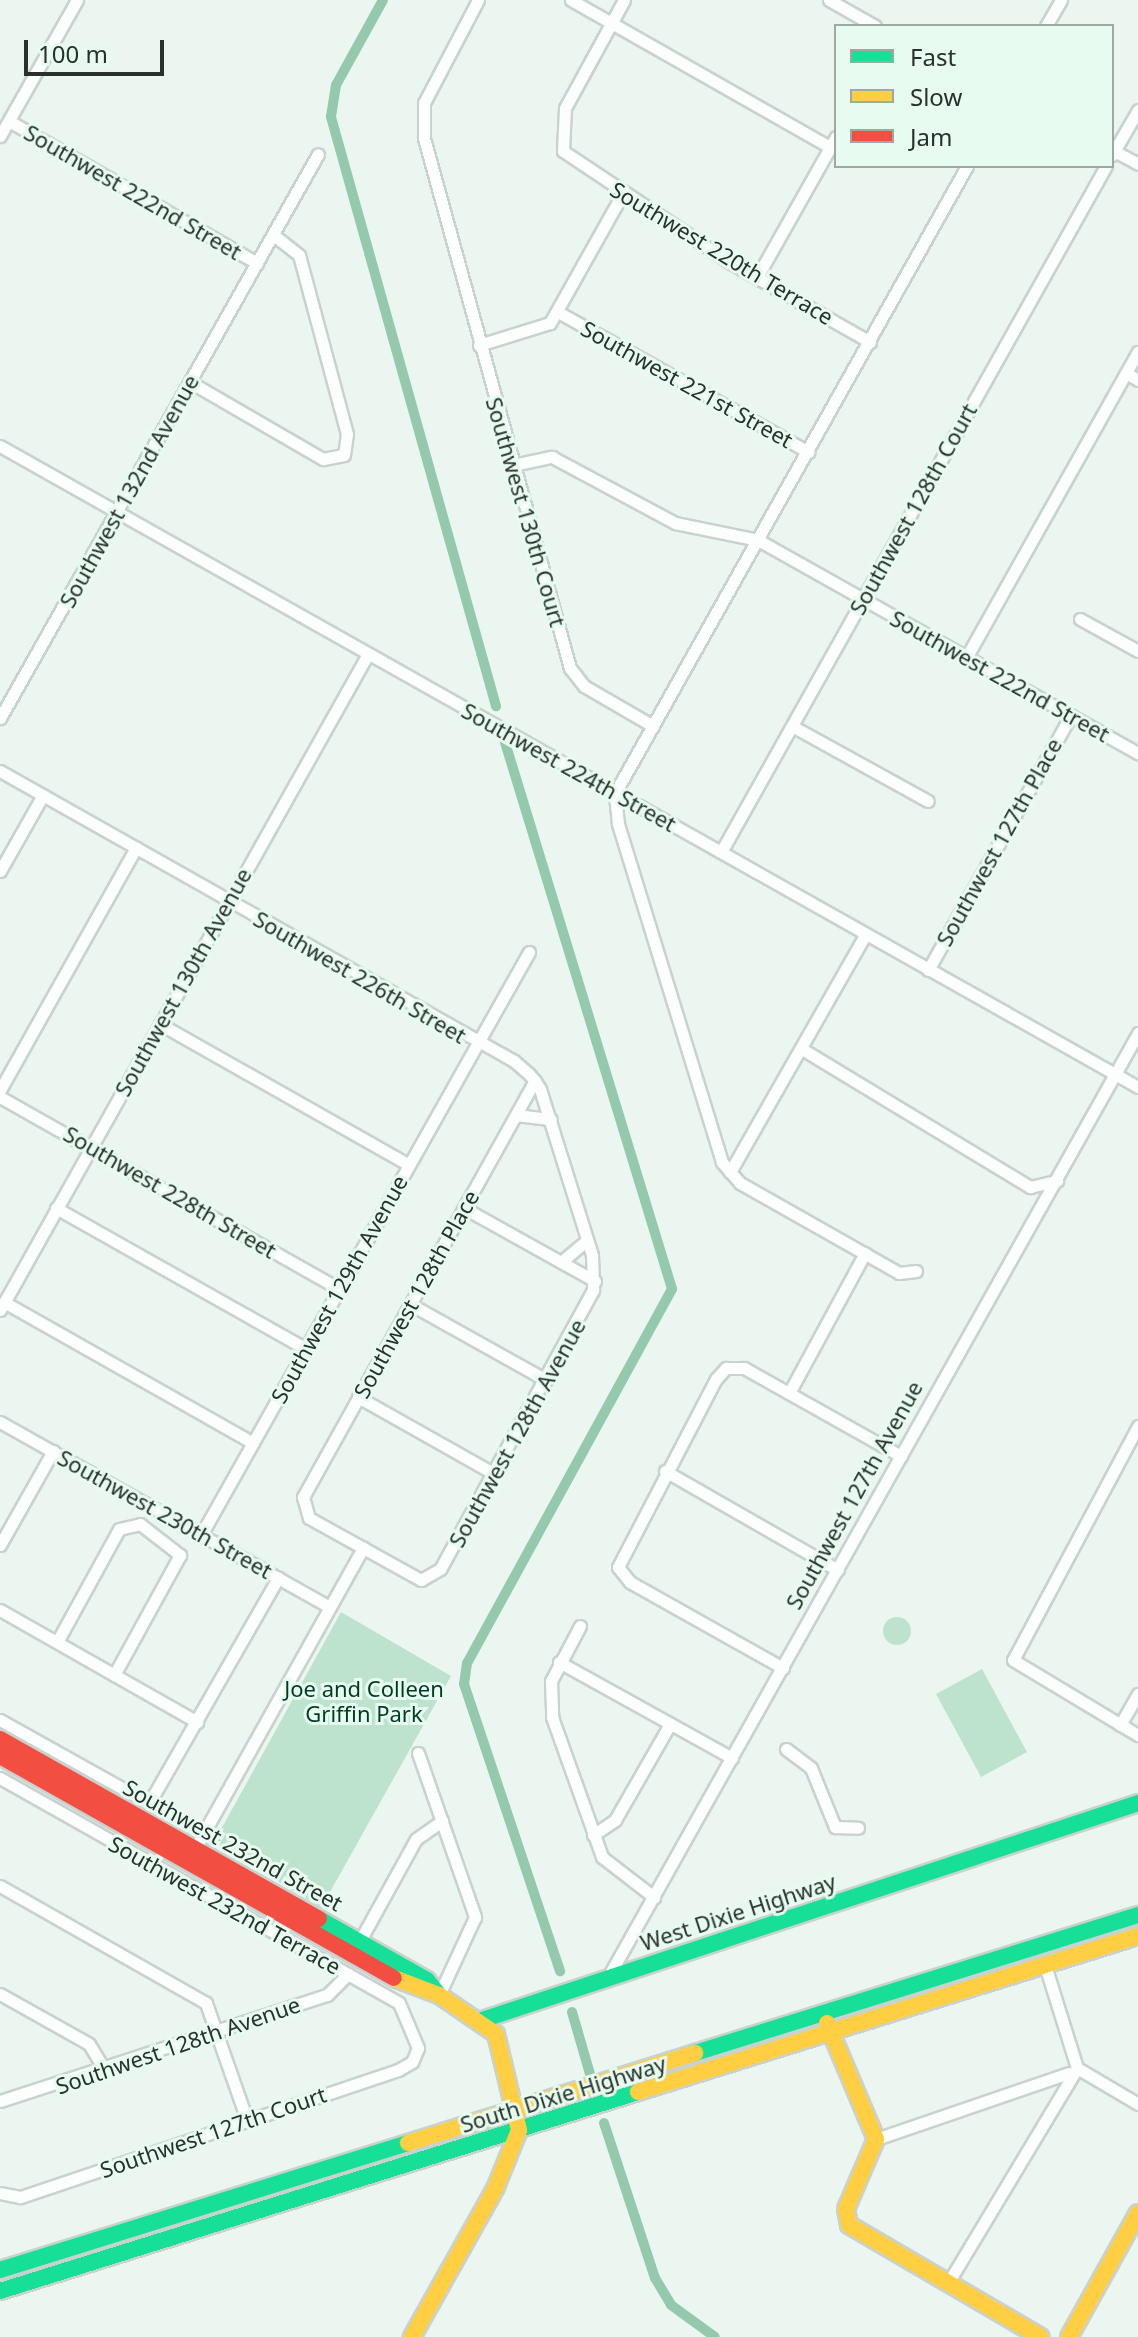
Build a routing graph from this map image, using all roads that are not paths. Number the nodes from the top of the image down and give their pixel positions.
1 (77, 0) edge
2 (478, 0) edge
3 (571, 0) edge
4 (624, 0) edge
5 (829, 0) edge
6 (1061, 0) edge
7 (611, 23) junction
8 (871, 24) edge
9 (1047, 24) edge
10 (1138, 110) edge
11 (9, 121) junction
12 (0, 136) edge
13 (833, 142) edge
14 (1114, 151) edge
15 (1114, 153) edge
16 (318, 154) dead end
17 (1138, 164) edge
18 (966, 168) edge
19 (1105, 168) edge
20 (623, 193) junction
21 (273, 235) junction
22 (257, 263) junction
23 (757, 277) junction
24 (558, 312) junction
25 (870, 342) junction
26 (479, 345) junction
27 (1138, 352) edge
28 (1126, 373) junction
29 (1138, 380) edge
30 (190, 382) junction
31 (0, 446) edge
32 (808, 452) junction
33 (513, 465) junction
34 (118, 513) junction
35 (758, 540) junction
36 (862, 599) junction
37 (1080, 619) dead end
38 (1138, 651) edge
39 (368, 654) junction
40 (966, 658) junction
41 (1071, 715) junction
42 (0, 718) edge
43 (653, 726) junction
44 (792, 726) junction
45 (1138, 753) edge
46 (0, 771) edge
47 (615, 793) junction
48 (43, 795) junction
49 (928, 801) dead end
50 (136, 848) junction
51 (721, 852) junction
52 (0, 871) edge
53 (229, 900) junction
54 (865, 935) junction
55 (529, 952) dead end
56 (928, 970) junction
57 (160, 1024) junction
58 (1138, 1033) edge
59 (479, 1044) junction
60 (802, 1049) junction
61 (1115, 1075) junction
62 (535, 1081) junction
63 (1138, 1087) edge
64 (0, 1090) edge
65 (0, 1097) edge
66 (516, 1115) junction
67 (551, 1119) junction
68 (91, 1148) junction
69 (409, 1165) junction
70 (730, 1172) junction
71 (1061, 1178) junction
72 (56, 1208) junction
73 (464, 1208) junction
74 (587, 1240) junction
75 (865, 1253) junction
76 (561, 1262) junction
77 (916, 1271) dead end
78 (595, 1281) junction
79 (340, 1289) junction
80 (410, 1304) junction
81 (2, 1306) edge
82 (306, 1349) junction
83 (546, 1380) junction
84 (789, 1393) junction
85 (358, 1397) junction
86 (0, 1422) edge
87 (1138, 1426) edge
88 (253, 1443) junction
89 (53, 1451) junction
90 (901, 1456) junction
91 (665, 1471) junction
92 (493, 1473) junction
93 (201, 1535) junction
94 (0, 1545) edge
95 (363, 1548) junction
96 (838, 1570) junction
97 (278, 1578) junction
98 (330, 1607) junction
99 (0, 1610) edge
100 (580, 1626) dead end
101 (57, 1642) junction
102 (559, 1662) junction
103 (783, 1668) junction
104 (114, 1675) junction
105 (1138, 1694) edge
106 (0, 1720) edge
107 (197, 1722) junction
108 (670, 1724) junction
109 (1120, 1725) junction
110 (1138, 1735) edge
111 (0, 1739) edge
112 (786, 1749) dead end
113 (418, 1753) dead end
114 (0, 1756) edge
115 (732, 1758) junction
116 (0, 1778) edge
117 (1138, 1803) edge
118 (442, 1821) junction
119 (858, 1828) dead end
120 (593, 1835) junction
121 (192, 1855) junction
122 (0, 1886) edge
123 (654, 1897) junction
124 (1138, 1915) edge
125 (1138, 1936) edge
126 (355, 1948) junction
127 (1040, 1948) junction
128 (1046, 1967) junction
129 (348, 1974) junction
130 (607, 1979) junction
131 (0, 1994) edge
132 (439, 1995) junction
133 (825, 2018) junction
134 (482, 2020) junction
135 (218, 2031) junction
136 (832, 2037) junction
137 (416, 2056) joint
138 (661, 2067) junction
139 (1077, 2068) junction
140 (104, 2069) junction
141 (1033, 2088) junction
142 (0, 2101) edge
143 (1138, 2104) edge
144 (1050, 2107) junction
145 (519, 2109) junction
146 (247, 2120) junction
147 (519, 2130) junction
148 (876, 2139) junction
149 (2, 2195) edge
150 (265, 2205) junction
151 (1138, 2213) edge
152 (70, 2246) junction
153 (0, 2270) edge
154 (0, 2281) edge
155 (948, 2283) junction
156 (0, 2291) edge
157 (412, 2337) edge
158 (1041, 2337) edge
159 (1069, 2337) edge

1 - 11 street
2 - 26 street, Southwest 130th Court
3 - 7 street
4 - 7 street
5 - 8 street
6 - 9 street
7 - 13 street
7 - 20 street, Southwest 220th Terrace
10 - 14 street
11 - 12 street
11 - 22 street, Southwest 222nd Street
13 - 23 street
15 - 17 street
16 - 21 street, Southwest 132nd Avenue
18 - 25 street
19 - 36 street, Southwest 128th Court
20 - 23 street, Southwest 220th Terrace
20 - 24 street
21 - 22 street, Southwest 132nd Avenue
21 - 30 street
22 - 30 street, Southwest 132nd Avenue
23 - 25 street, Southwest 220th Terrace
24 - 26 street, Southwest 221st Street
24 - 32 street, Southwest 221st Street
25 - 32 street
26 - 33 street, Southwest 130th Court
27 - 28 street
28 - 29 street
28 - 40 street
30 - 34 street, Southwest 132nd Avenue
31 - 34 street, Southwest 224th Street
32 - 35 street
33 - 35 street, Southwest 222nd Street
33 - 43 street, Southwest 130th Court
34 - 39 street, Southwest 224th Street
34 - 42 street, Southwest 132nd Avenue
35 - 36 street, Southwest 222nd Street
35 - 43 street
36 - 40 street, Southwest 222nd Street
36 - 44 street, Southwest 128th Court
37 - 38 street
39 - 47 street, Southwest 224th Street
39 - 53 street, Southwest 130th Avenue
40 - 41 street, Southwest 222nd Street
41 - 45 street, Southwest 222nd Street
41 - 56 street, Southwest 127th Place
43 - 47 street
44 - 49 street
44 - 51 street, Southwest 128th Court
46 - 48 street, Southwest 226th Street
47 - 51 street, Southwest 224th Street
47 - 70 street
48 - 50 street, Southwest 226th Street
48 - 52 street
50 - 53 street, Southwest 226th Street
50 - 64 street
51 - 54 street, Southwest 224th Street
53 - 57 street, Southwest 130th Avenue
53 - 59 street, Southwest 226th Street
54 - 56 street, Southwest 224th Street
54 - 60 street
55 - 59 street, Southwest 129th Avenue
56 - 61 street, Southwest 224th Street
57 - 68 street, Southwest 130th Avenue
57 - 69 street
58 - 61 street, Southwest 127th Avenue
59 - 62 street, Southwest 226th Street
59 - 69 street, Southwest 129th Avenue
60 - 70 street
60 - 71 street
61 - 63 street, Southwest 224th Street
61 - 71 street, Southwest 127th Avenue
62 - 66 street, Southwest 128th Place
62 - 67 street
65 - 68 street, Southwest 228th Street
66 - 67 street
66 - 73 street, Southwest 128th Place
67 - 74 street
68 - 72 street, Southwest 130th Avenue
68 - 79 street, Southwest 228th Street
69 - 79 street, Southwest 129th Avenue
70 - 75 street
71 - 90 street, Southwest 127th Avenue
72 - 81 street, Southwest 130th Avenue
72 - 82 street
73 - 76 street
73 - 80 street, Southwest 128th Place
74 - 76 street
74 - 78 street
75 - 77 street
75 - 84 street
76 - 78 street
78 - 83 street, Southwest 128th Avenue
79 - 82 street, Southwest 129th Avenue
80 - 83 street
80 - 85 street, Southwest 128th Place
81 - 88 street
82 - 88 street, Southwest 129th Avenue
83 - 92 street, Southwest 128th Avenue
84 - 90 street
84 - 91 street
85 - 92 street
85 - 95 street, Southwest 128th Place
86 - 89 street, Southwest 230th Street
87 - 109 street
88 - 93 street, Southwest 129th Avenue
89 - 93 street, Southwest 230th Street
89 - 94 street
90 - 96 street, Southwest 127th Avenue
91 - 96 street
91 - 103 street
92 - 95 street, Southwest 128th Avenue
93 - 97 street, Southwest 230th Street
95 - 98 street
96 - 103 street, Southwest 127th Avenue
97 - 98 street, Southwest 230th Street
97 - 107 street
98 - 121 street
99 - 101 street
100 - 102 street
101 - 104 street
101 - 104 street
102 - 108 street
102 - 120 street
103 - 115 street, Southwest 127th Avenue
104 - 107 street
105 - 109 street
106 - 107 street
108 - 115 street
108 - 120 street
109 - 110 street
111 - 121 main road, Southwest 232nd Street
112 - 119 street
113 - 118 street
114 - 121 main road, Southwest 232nd Street
115 - 123 street, Southwest 127th Avenue
116 - 129 street, Southwest 232nd Terrace
117 - 130 main road, West Dixie Highway
118 - 126 street
118 - 132 street
120 - 123 street
121 - 126 main road, Southwest 232nd Street
122 - 135 street
123 - 130 street, Southwest 127th Avenue
124 - 127 main road, South Dixie Highway
125 - 128 main road, South Dixie Highway
126 - 132 main road, Southwest 232nd Street
127 - 128 street
127 - 133 main road, South Dixie Highway
128 - 136 main road, South Dixie Highway
128 - 139 street
129 - 135 street, Southwest 128th Avenue
129 - 137 street, Southwest 232nd Terrace
130 - 134 main road, West Dixie Highway
131 - 140 street
132 - 134 main road, Southwest 232nd Street
133 - 136 main road
133 - 138 main road, South Dixie Highway
134 - 145 main road, Southwest 232nd Street
135 - 140 street, Southwest 128th Avenue
135 - 146 street
136 - 147 main road, South Dixie Highway
136 - 148 main road
137 - 146 street, Southwest 127th Court
138 - 145 main road, South Dixie Highway
138 - 147 main road
139 - 141 street
139 - 143 street
139 - 144 street
140 - 142 street, Southwest 128th Avenue
141 - 144 street
141 - 148 street
144 - 155 street
145 - 147 main road
145 - 150 main road
145 - 152 main road, South Dixie Highway
146 - 149 street, Southwest 127th Court
147 - 150 main road, South Dixie Highway
147 - 157 main road
148 - 155 main road
150 - 156 main road, South Dixie Highway
151 - 159 main road
152 - 153 main road, South Dixie Highway
152 - 154 main road
155 - 158 main road

